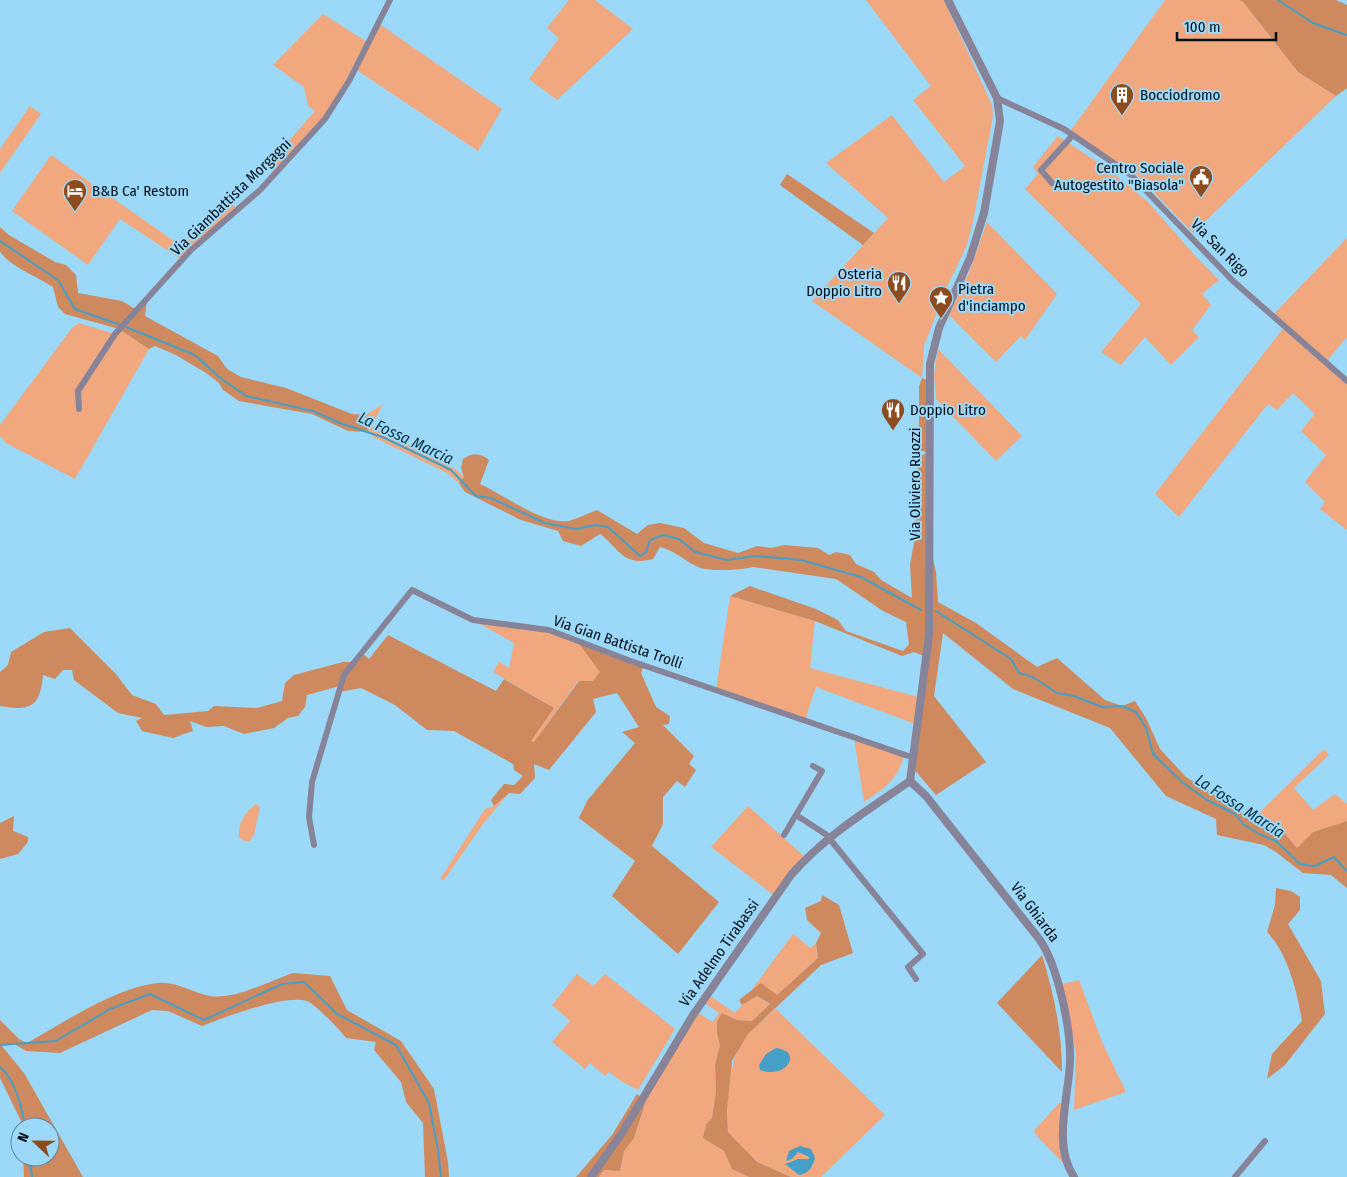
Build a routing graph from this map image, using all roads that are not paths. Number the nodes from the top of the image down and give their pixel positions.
1 (390, 0) edge
2 (948, 0) edge
3 (997, 98) junction
4 (1073, 135) junction
5 (1052, 183) dead end
6 (1347, 381) edge
7 (79, 409) dead end
8 (914, 758) junction
9 (813, 766) dead end
10 (910, 781) junction
11 (796, 815) junction
12 (784, 836) dead end
13 (829, 837) junction
14 (314, 845) dead end
15 (916, 979) dead end
16 (1265, 1141) dead end
17 (591, 1177) edge
18 (1074, 1177) edge
19 (1235, 1177) edge

1 - 7 street, Via Giambattista Morgagni
2 - 3 street, Via Oliviero Ruozzi
3 - 4 street, Via San Rigo
3 - 8 street, Via Oliviero Ruozzi
4 - 5 street
4 - 6 street, Via San Rigo
8 - 10 street, Via Oliviero Ruozzi
8 - 14 street, Via Gian Battista Trolli
9 - 11 street
10 - 13 street, Via Adelmo Tirabassi
10 - 18 street, Via Ghiarda
11 - 12 street
11 - 13 street
13 - 15 street
13 - 17 street, Via Adelmo Tirabassi
16 - 19 street

